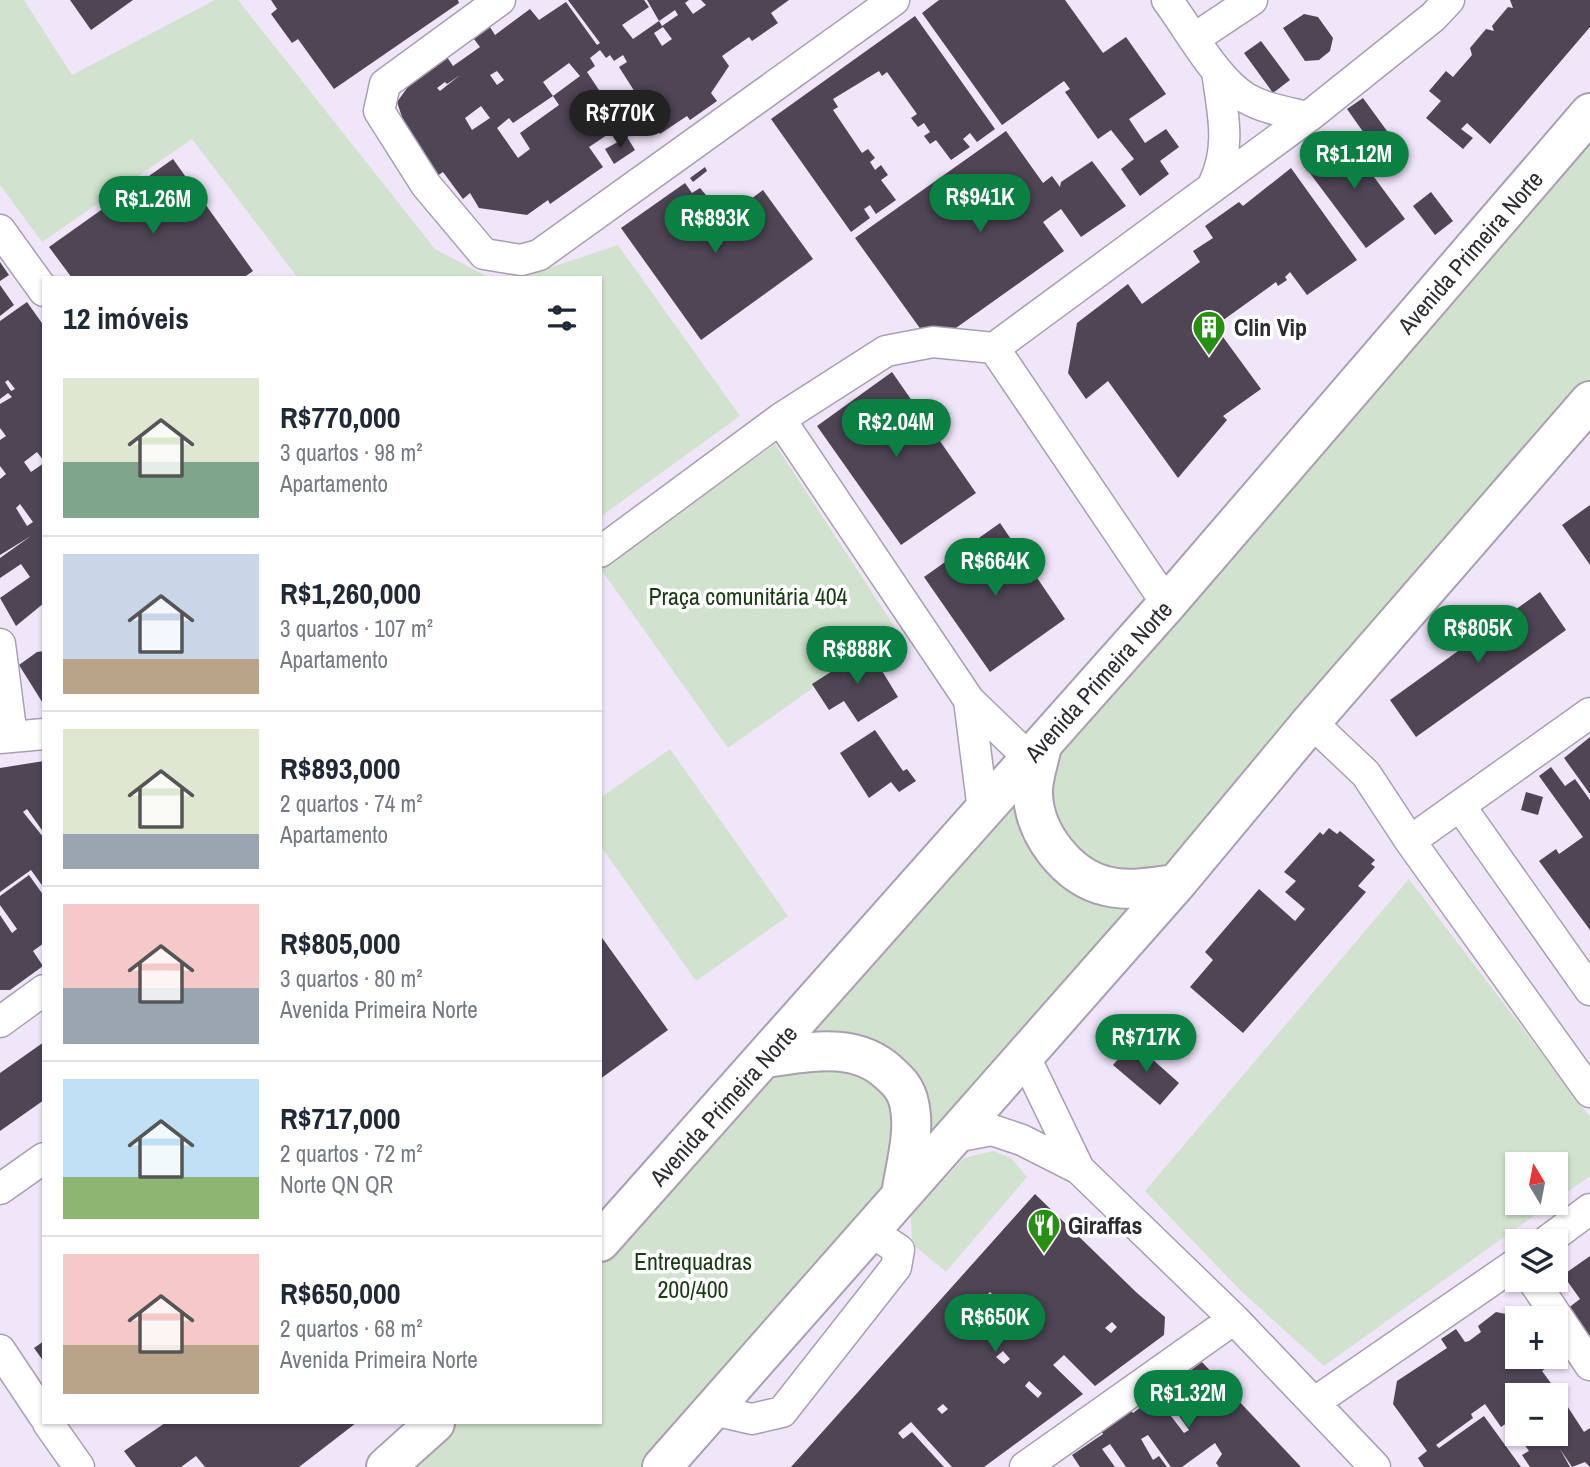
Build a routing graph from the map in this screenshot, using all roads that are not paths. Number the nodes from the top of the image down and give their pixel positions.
1 (500, 0) edge
2 (894, 0) edge
3 (1167, 0) edge
4 (1252, 0) edge
5 (1449, 0) edge
6 (1195, 38) junction
7 (1217, 71) junction
8 (1590, 113) edge
9 (1308, 117) junction
10 (1214, 183) junction
11 (0, 230) edge
12 (42, 288) edge
13 (994, 348) junction
14 (1590, 401) edge
15 (780, 419) junction
16 (602, 551) edge
17 (1167, 604) junction
18 (0, 644) edge
19 (969, 700) junction
20 (1590, 713) edge
21 (1311, 722) junction
22 (42, 734) edge
23 (6, 738) edge
24 (1036, 752) junction
25 (1460, 806) junction
26 (983, 810) junction
27 (1410, 841) junction
28 (1176, 884) junction
29 (42, 990) edge
30 (1590, 990) edge
31 (0, 1022) edge
32 (1024, 1055) junction
33 (764, 1058) junction
34 (1590, 1092) edge
35 (955, 1136) junction
36 (42, 1159) edge
37 (1079, 1168) junction
38 (0, 1189) edge
39 (901, 1195) junction
40 (1590, 1209) edge
41 (1563, 1229) edge
42 (869, 1230) junction
43 (602, 1240) edge
44 (1505, 1271) edge
45 (1541, 1292) edge
46 (1234, 1319) junction
47 (0, 1350) edge
48 (1590, 1365) edge
49 (1315, 1402) junction
50 (713, 1410) junction
51 (42, 1413) edge
52 (49, 1424) edge
53 (434, 1424) edge
54 (1369, 1465) edge
55 (79, 1467) edge
56 (386, 1467) edge
57 (662, 1467) edge
58 (1025, 1467) edge

1 - 2 street
3 - 6 street
4 - 6 street
5 - 9 street
6 - 7 street
7 - 9 street
7 - 10 street
8 - 17 main road, Avenida Primeira Norte
9 - 10 street
10 - 13 street
11 - 12 street
13 - 15 street
13 - 17 street
14 - 21 main road
15 - 16 street
15 - 19 street
17 - 24 main road, Avenida Primeira Norte
18 - 23 street
19 - 24 street
19 - 26 street
20 - 25 street
21 - 27 street
21 - 28 main road
22 - 23 street
24 - 26 main road, Avenida Primeira Norte
24 - 28 main road
25 - 27 street
25 - 30 street
26 - 33 main road, Avenida Primeira Norte
27 - 34 street
28 - 32 main road
29 - 31 street
32 - 35 main road
32 - 37 street
33 - 39 main road
33 - 43 main road, Avenida Primeira Norte
35 - 37 street
35 - 39 main road
36 - 38 street
37 - 46 street
39 - 42 main road
40 - 41 street
42 - 50 main road
42 - 50 street
44 - 49 street
45 - 48 street
46 - 49 street
46 - 58 street
47 - 51 street
49 - 54 street
50 - 57 main road
52 - 55 street
53 - 56 main road

